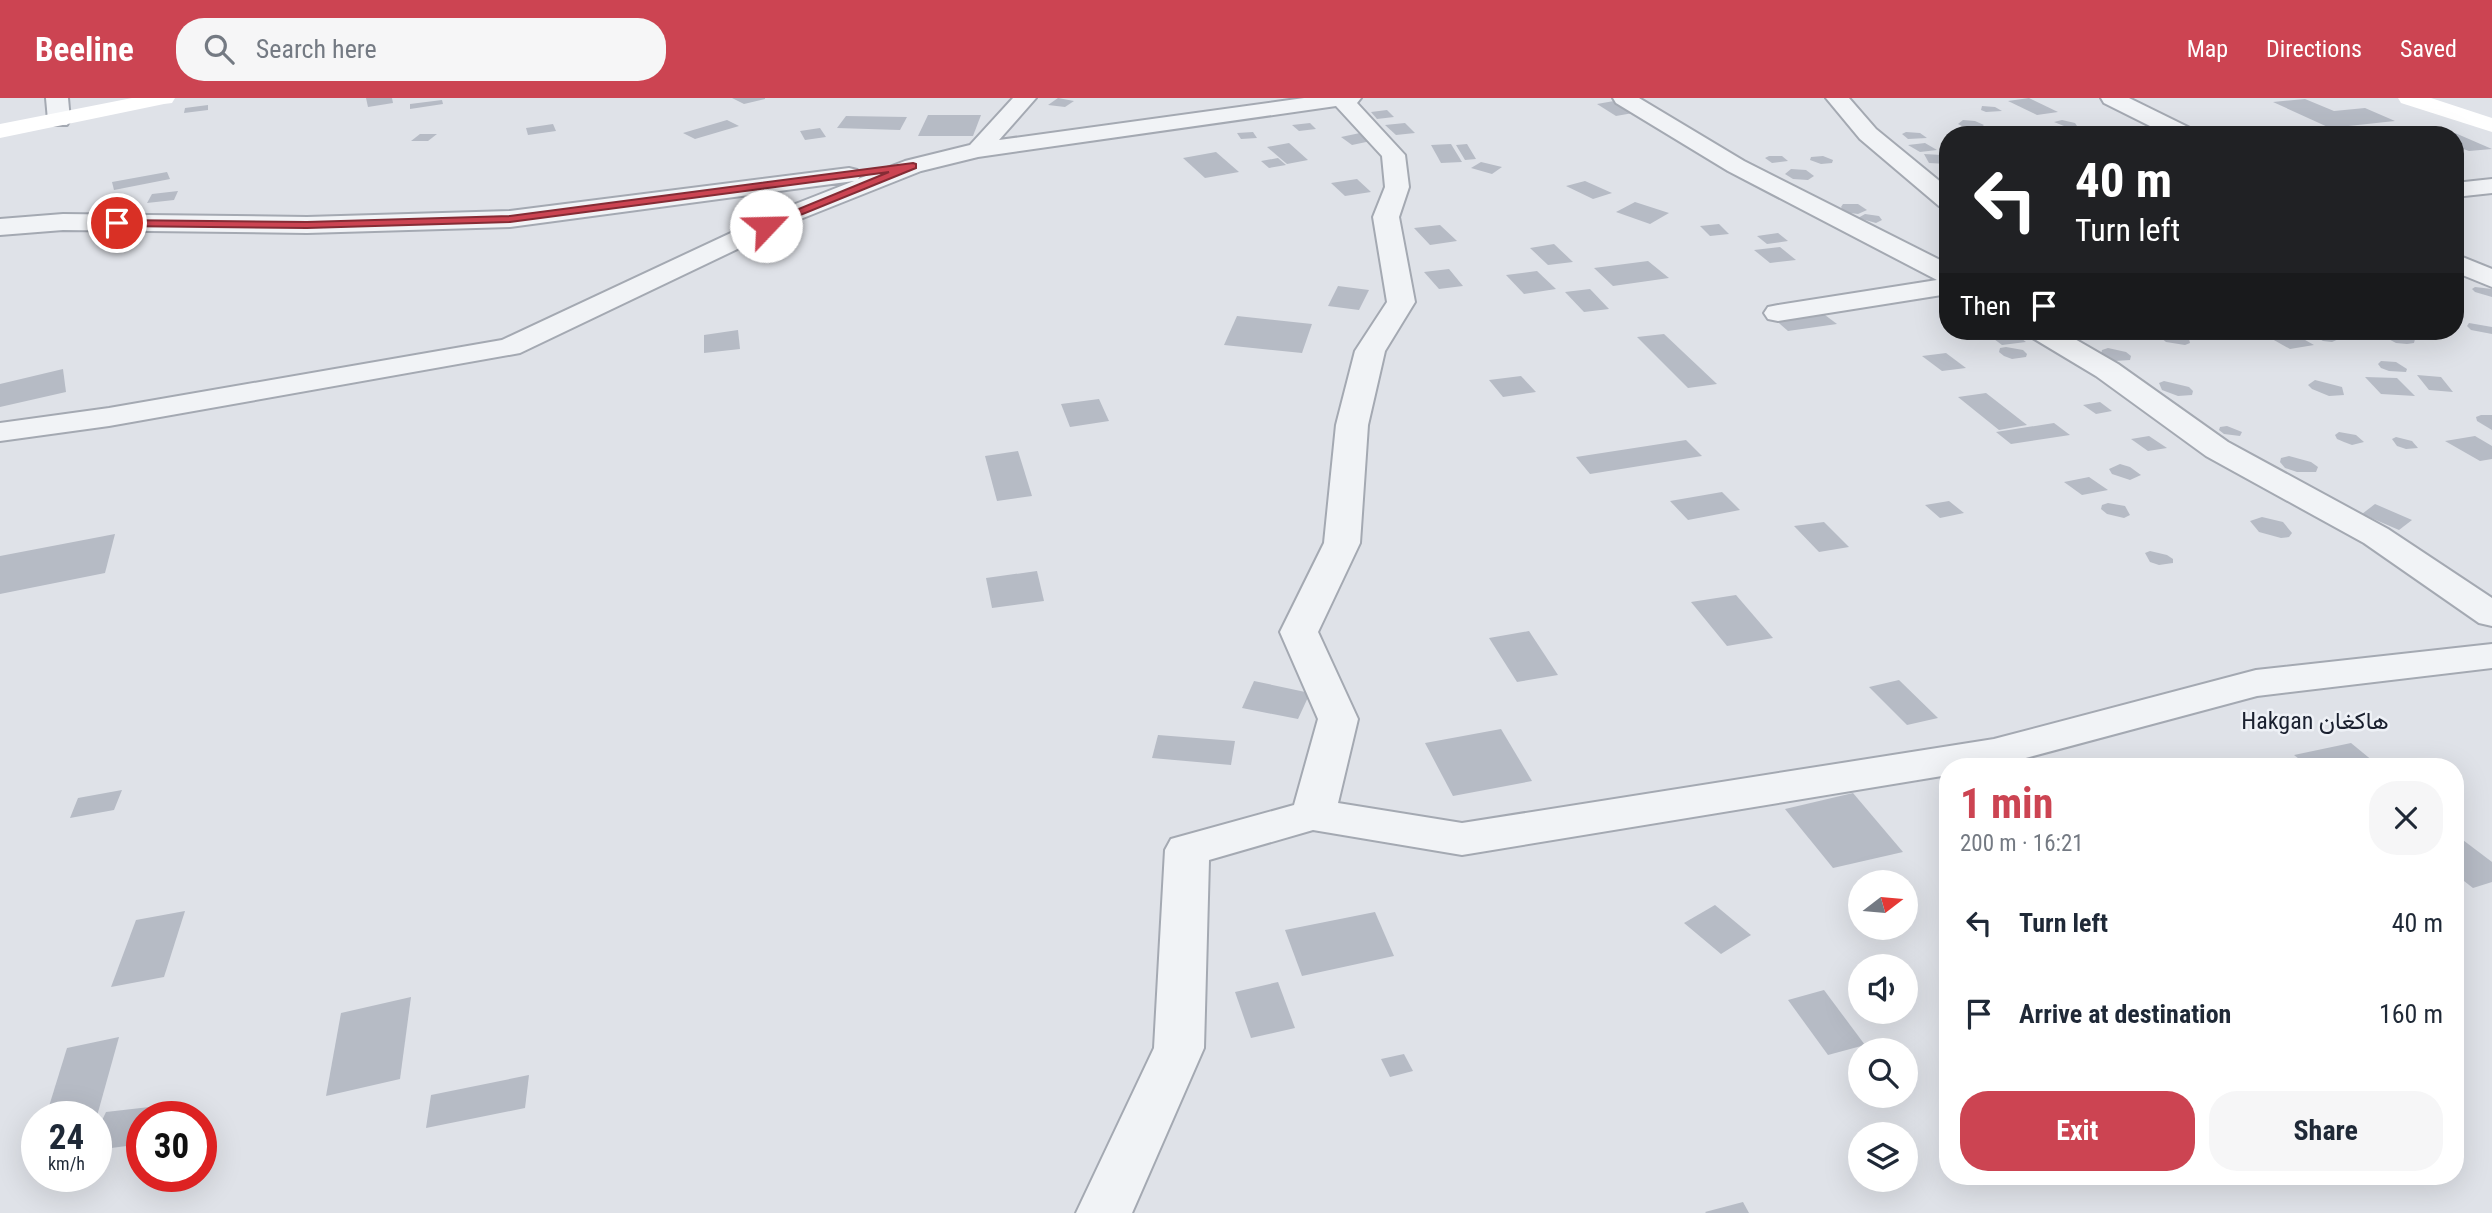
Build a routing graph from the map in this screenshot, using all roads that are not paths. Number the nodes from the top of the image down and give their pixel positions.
1 (164, 98) edge
2 (1025, 98) edge
3 (1624, 98) edge
4 (1837, 98) edge
5 (2112, 98) edge
6 (2409, 98) edge
7 (1345, 99) edge
8 (58, 109) edge
9 (2492, 125) edge
10 (2168, 126) edge
11 (0, 131) edge
12 (978, 150) junction
13 (913, 166) junction
14 (2492, 186) edge
15 (2464, 189) edge
16 (1939, 193) edge
17 (0, 227) edge
18 (2464, 266) edge
19 (1939, 270) edge
20 (2492, 279) edge
21 (1939, 287) edge
22 (1778, 313) dead end
23 (2056, 340) edge
24 (2078, 340) edge
25 (2107, 370) junction
26 (0, 432) edge
27 (2492, 615) edge
28 (2492, 656) edge
29 (1963, 758) edge
30 (1939, 762) edge
31 (1313, 815) junction
32 (1104, 1213) edge

1 - 8 main road
2 - 12 street
3 - 19 street
4 - 16 street
5 - 10 street
6 - 9 main road
7 - 12 street
7 - 31 street
8 - 11 main road
12 - 13 street
13 - 17 street
13 - 26 street
14 - 15 street
18 - 20 street
21 - 22 street
23 - 25 street
24 - 25 street
25 - 27 street
28 - 29 street
30 - 31 street
31 - 32 street

